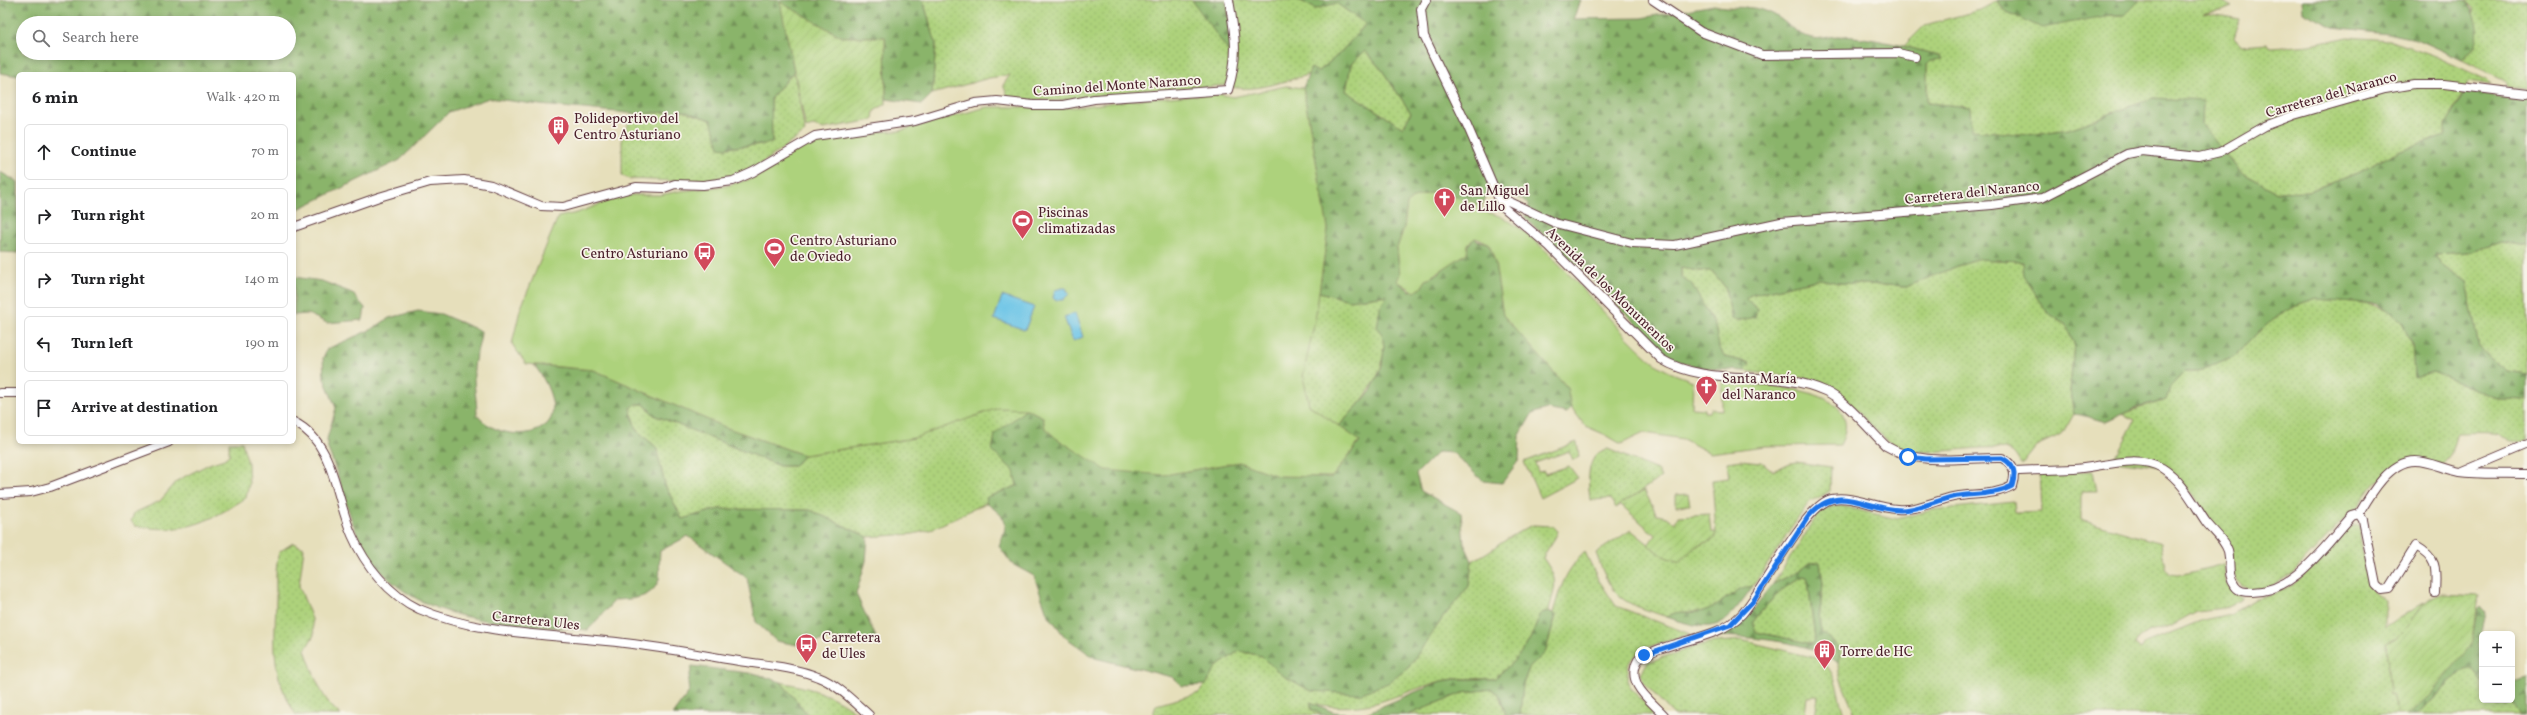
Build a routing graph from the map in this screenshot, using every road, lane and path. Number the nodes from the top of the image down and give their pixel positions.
1 (1229, 0) edge
2 (1426, 0) edge
3 (1653, 0) edge
4 (1915, 57) dead end
5 (2527, 94) edge
6 (1502, 203) junction
7 (296, 226) edge
8 (0, 393) edge
9 (16, 393) edge
10 (296, 424) edge
11 (164, 444) edge
12 (2527, 444) edge
13 (2015, 471) junction
14 (2461, 472) junction
15 (2527, 474) edge
16 (0, 494) edge
17 (2359, 514) junction
18 (2435, 593) dead end
19 (869, 715) edge
20 (1664, 715) edge

1 - 7 street, Camino del Monte Naranco
2 - 6 street, Avenida de los Monumentos
3 - 4 street
5 - 6 street, Carretera del Naranco
6 - 13 street, Avenida de los Monumentos
8 - 9 street
10 - 19 street, Carretera Ules
11 - 16 street
12 - 14 street
13 - 17 street
13 - 20 street
14 - 15 street
14 - 17 street
17 - 18 street

